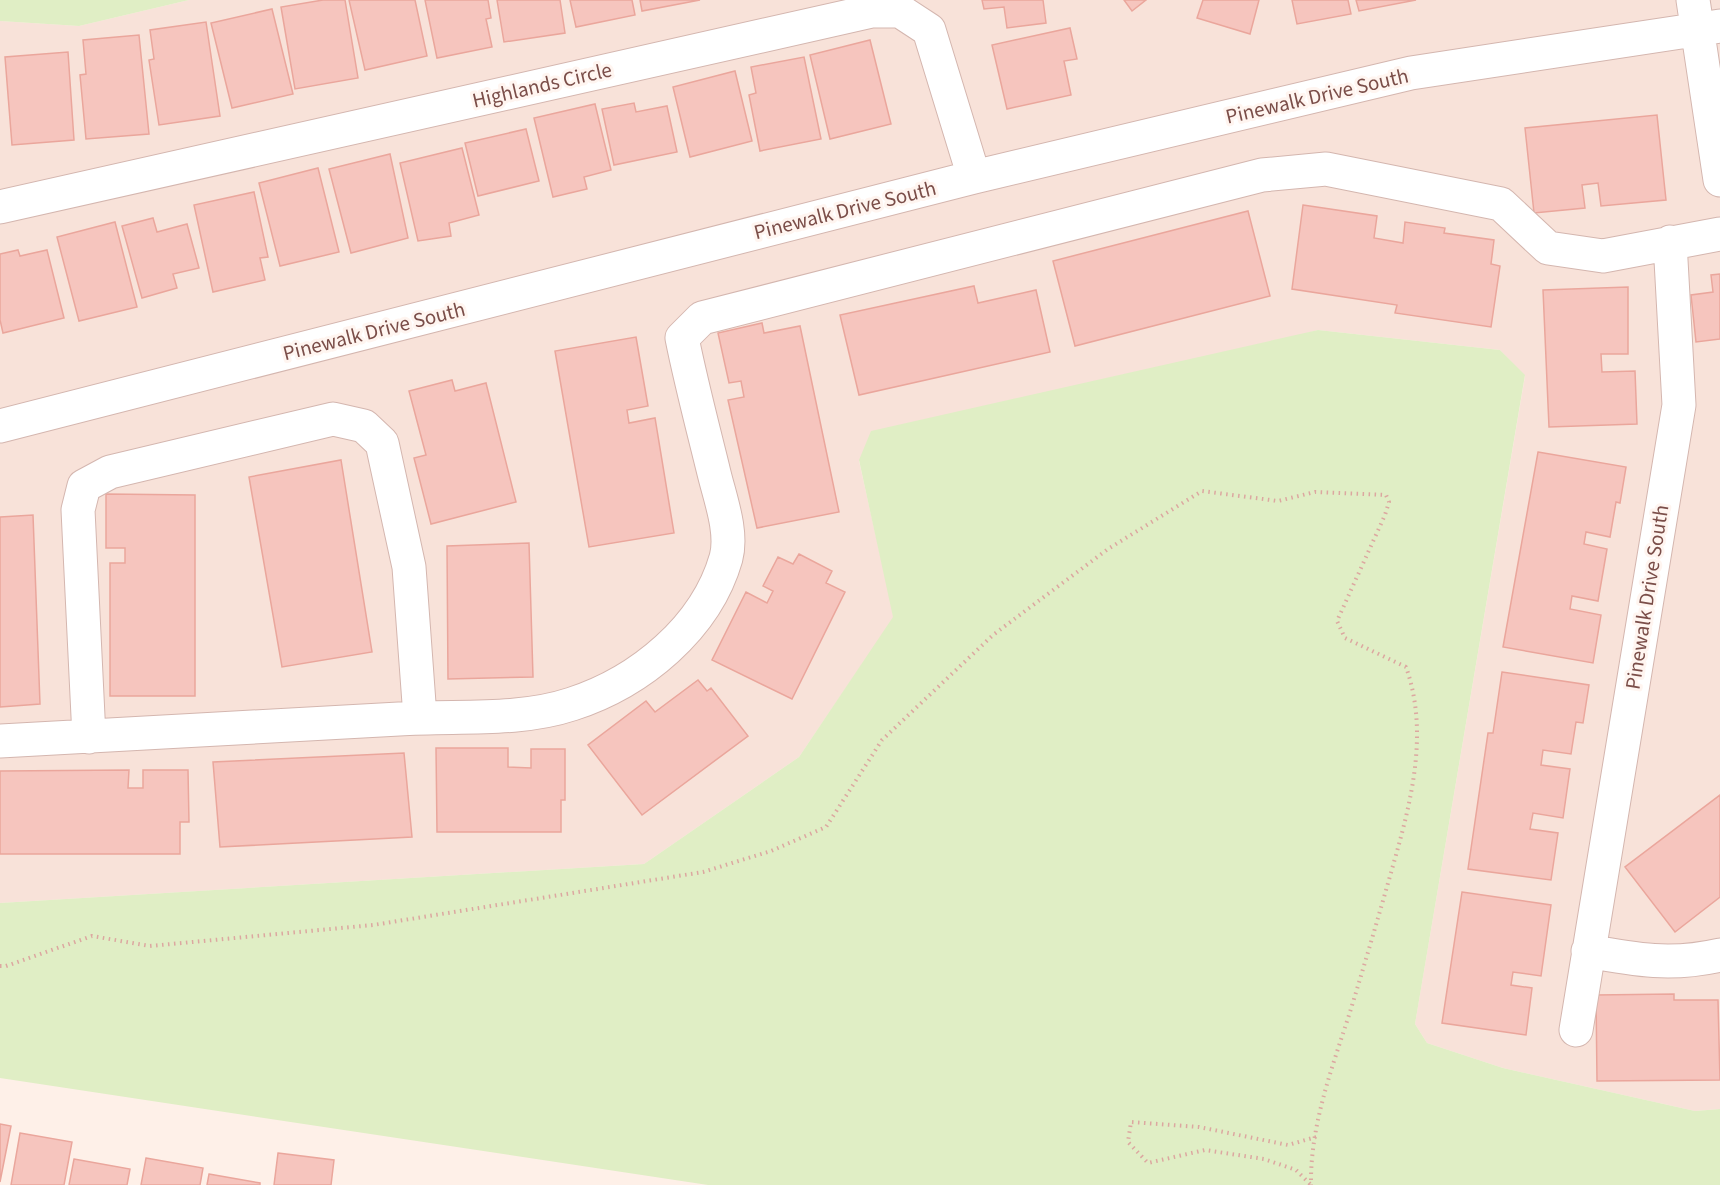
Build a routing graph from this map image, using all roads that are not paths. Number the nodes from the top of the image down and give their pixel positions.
1 (1703, 18) edge
2 (974, 177) junction
3 (1720, 180) edge
4 (0, 207) edge
5 (1720, 234) edge
6 (1670, 242) junction
7 (0, 426) edge
8 (420, 717) junction
9 (89, 737) junction
10 (0, 741) edge
11 (1588, 951) junction
12 (1720, 955) edge
13 (1576, 1030) dead end

1 - 2 street, Pinewalk Drive South
1 - 3 street, Pinewalk Drive South
2 - 4 street, Highlands Circle
2 - 7 street, Pinewalk Drive South
5 - 6 street
6 - 8 street
6 - 11 street, Pinewalk Drive South
8 - 9 street
8 - 9 street
9 - 10 street
11 - 12 street
11 - 13 street, Pinewalk Drive South

